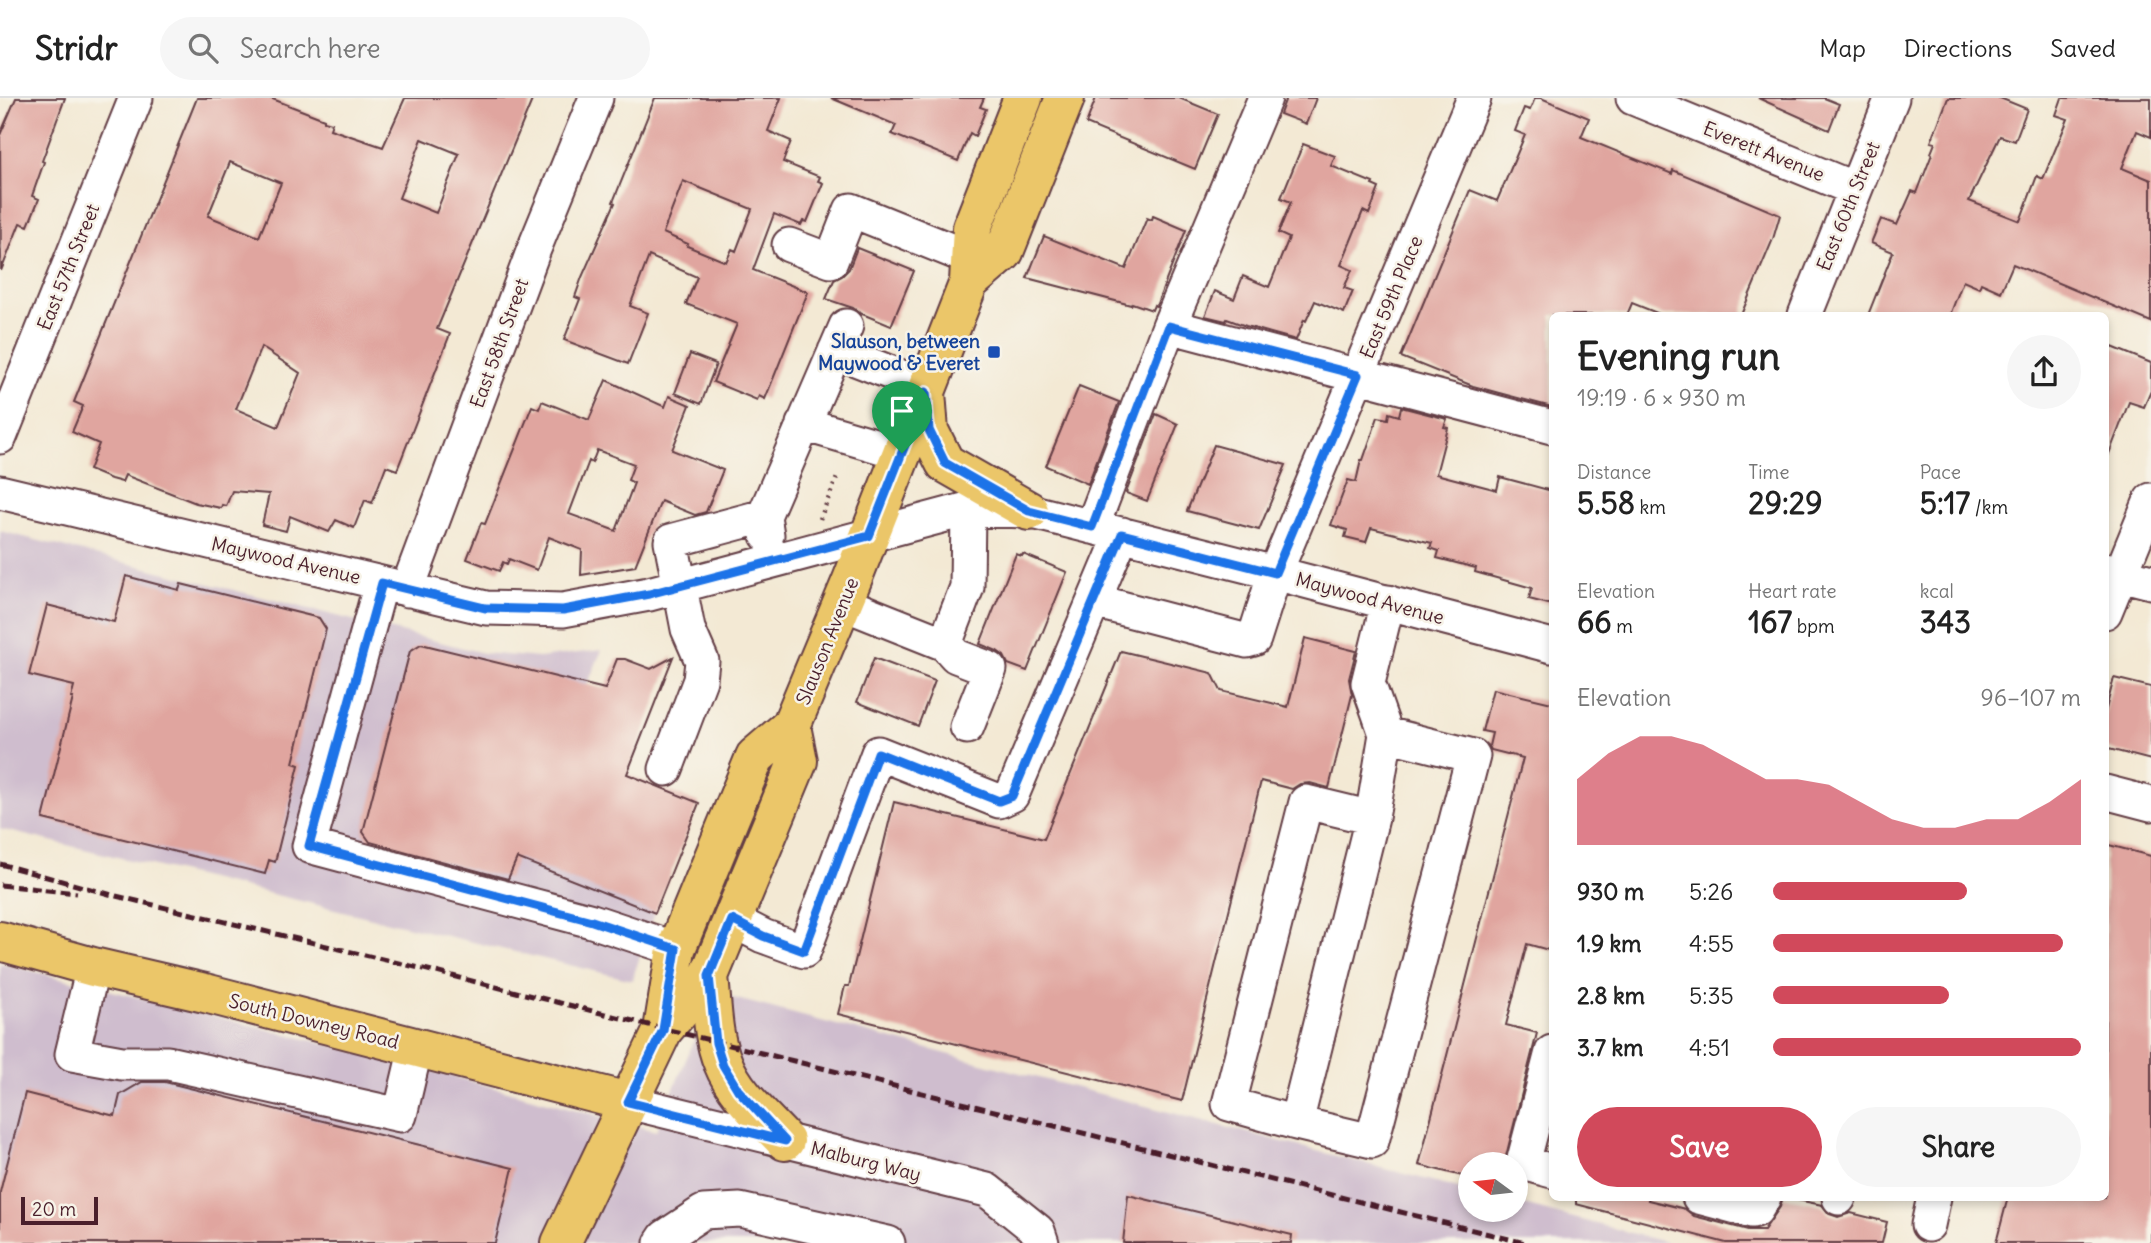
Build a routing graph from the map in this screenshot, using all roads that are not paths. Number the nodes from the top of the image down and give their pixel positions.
1 (136, 98) edge
2 (596, 98) edge
3 (1023, 98) edge
4 (1065, 98) edge
5 (1265, 98) edge
6 (1474, 98) edge
7 (1633, 98) edge
8 (1892, 98) edge
9 (1855, 189) junction
10 (789, 245) dead end
11 (970, 270) junction
12 (1806, 312) edge
13 (1169, 326) junction
14 (1358, 375) junction
15 (926, 390) junction
16 (803, 424) junction
17 (1549, 426) edge
18 (0, 437) edge
19 (902, 453) junction
20 (0, 492) edge
21 (2151, 500) edge
22 (968, 509) junction
23 (1029, 511) junction
24 (764, 516) junction
25 (1107, 530) junction
26 (869, 536) junction
27 (771, 562) junction
28 (1275, 573) junction
29 (2126, 575) edge
30 (680, 585) junction
31 (394, 586) junction
32 (1094, 601) junction
33 (842, 603) junction
34 (1388, 603) junction
35 (2109, 605) edge
36 (945, 644) junction
37 (1549, 645) edge
38 (791, 726) junction
39 (967, 727) dead end
40 (1386, 734) junction
41 (666, 769) dead end
42 (2109, 793) edge
43 (2151, 804) edge
44 (1372, 818) junction
45 (732, 920) junction
46 (0, 941) edge
47 (676, 949) junction
48 (93, 967) junction
49 (709, 976) junction
50 (663, 1030) junction
51 (416, 1047) junction
52 (1549, 1063) edge
53 (623, 1112) junction
54 (1296, 1123) junction
55 (785, 1141) junction
56 (1549, 1170) edge
57 (1714, 1201) edge
58 (1762, 1201) edge
59 (561, 1243) edge
60 (661, 1243) edge
61 (888, 1243) edge
62 (1042, 1243) edge

1 - 18 street, East 57th Street
2 - 31 street, East 58th Street
3 - 11 main road, Slauson Avenue
4 - 11 main road, Slauson Avenue
5 - 13 street
6 - 14 street, East 59th Place
7 - 9 street, Everett Avenue
8 - 9 street, East 60th Street
9 - 12 street, East 60th Street
10 - 11 street
11 - 15 main road, Slauson Avenue
13 - 14 street
13 - 25 street
14 - 17 street
14 - 28 street, East 59th Place
15 - 16 street
15 - 19 main road, Slauson Avenue
15 - 23 main road
16 - 19 street
16 - 24 street
19 - 26 main road, Slauson Avenue
20 - 31 street, Maywood Avenue
21 - 29 street
22 - 23 street, Maywood Avenue
22 - 26 street, Maywood Avenue
22 - 36 street
23 - 25 street, Maywood Avenue
24 - 27 street
24 - 30 street
25 - 28 street, Maywood Avenue
25 - 32 street
26 - 27 street, Maywood Avenue
26 - 33 main road, Slauson Avenue
27 - 30 street, Maywood Avenue
28 - 32 street, East 59th Place
28 - 34 street, Maywood Avenue
29 - 35 street
30 - 31 street, Maywood Avenue
30 - 41 street
31 - 47 street, East 58th Street
32 - 45 street
33 - 36 street
33 - 38 main road, Slauson Avenue
34 - 37 street, Maywood Avenue
34 - 40 street
36 - 39 street
38 - 45 main road, Slauson Avenue
38 - 47 main road, Slauson Avenue
40 - 44 street
40 - 54 street
42 - 43 street
44 - 54 street
44 - 54 street
45 - 49 main road, Slauson Avenue
46 - 48 main road, South Downey Road
47 - 50 main road, Slauson Avenue
48 - 51 main road, South Downey Road
48 - 51 street
49 - 50 main road, Slauson Avenue
49 - 55 main road
50 - 53 main road, Slauson Avenue
51 - 53 main road, South Downey Road
52 - 56 street
53 - 55 street, Malburg Way
53 - 59 main road, Slauson Avenue
55 - 62 street, Malburg Way
57 - 58 street
60 - 61 street

